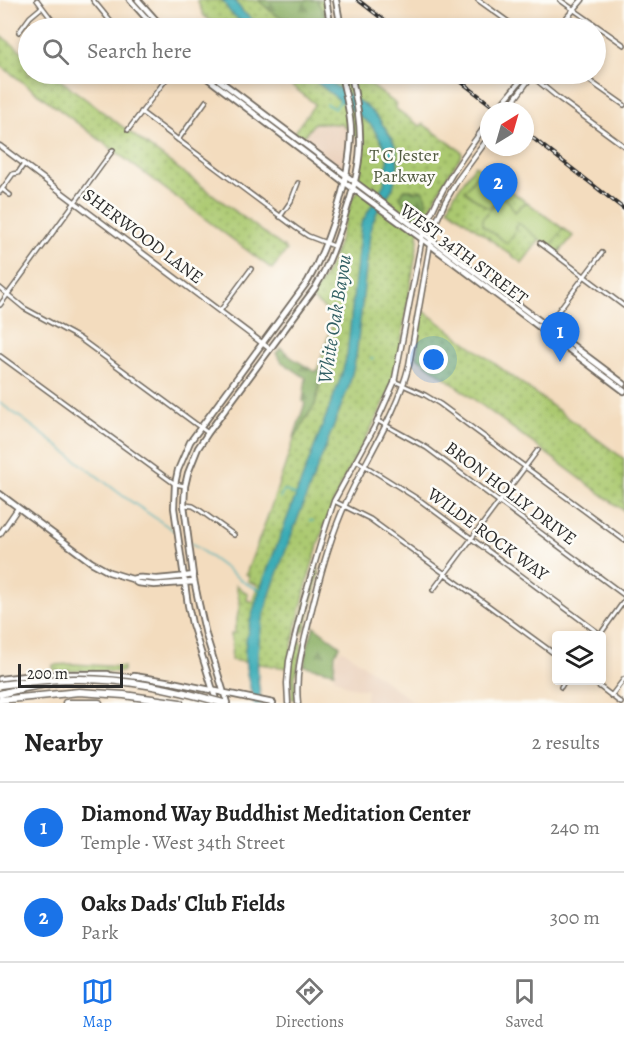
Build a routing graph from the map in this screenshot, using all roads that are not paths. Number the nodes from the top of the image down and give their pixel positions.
1 (37, 0) edge
2 (93, 0) edge
3 (130, 0) edge
4 (138, 0) edge
5 (326, 0) edge
6 (336, 0) edge
7 (478, 0) edge
8 (560, 0) edge
9 (582, 0) edge
10 (42, 7) junction
11 (575, 10) junction
12 (29, 18) edge
13 (50, 18) edge
14 (108, 18) edge
15 (149, 18) edge
16 (150, 18) edge
17 (329, 18) edge
18 (339, 18) edge
19 (503, 18) edge
20 (567, 18) edge
21 (570, 18) edge
22 (586, 18) edge
23 (606, 32) edge
24 (624, 45) edge
25 (161, 84) edge
26 (215, 84) edge
27 (224, 84) edge
28 (343, 84) edge
29 (353, 84) edge
30 (521, 84) edge
31 (524, 84) edge
32 (542, 84) edge
33 (594, 84) edge
34 (207, 101) dead end
35 (504, 102) edge
36 (512, 102) edge
37 (624, 105) edge
38 (141, 112) junction
39 (128, 130) dead end
40 (360, 131) junction
41 (351, 132) junction
42 (480, 134) edge
43 (178, 140) junction
44 (0, 146) edge
45 (624, 146) edge
46 (480, 149) edge
47 (113, 150) dead end
48 (24, 164) junction
49 (345, 176) junction
50 (450, 176) junction
51 (457, 181) junction
52 (344, 182) junction
53 (298, 183) dead end
54 (354, 186) junction
55 (1, 190) edge
56 (10, 195) dead end
57 (75, 202) junction
58 (280, 217) junction
59 (422, 236) junction
60 (431, 242) junction
61 (327, 243) junction
62 (540, 243) dead end
63 (336, 246) junction
64 (602, 253) dead end
65 (251, 269) dead end
66 (584, 276) junction
67 (479, 278) junction
68 (0, 288) edge
69 (7, 295) junction
70 (0, 305) edge
71 (624, 306) edge
72 (220, 311) junction
73 (408, 312) junction
74 (418, 314) junction
75 (547, 326) junction
76 (543, 331) junction
77 (262, 343) junction
78 (270, 349) junction
79 (584, 354) junction
80 (0, 356) edge
81 (580, 359) junction
82 (394, 381) junction
83 (620, 383) edge
84 (404, 384) junction
85 (624, 391) edge
86 (378, 421) junction
87 (386, 426) junction
88 (200, 428) junction
89 (208, 433) junction
90 (538, 450) dead end
91 (356, 460) junction
92 (365, 465) junction
93 (525, 467) junction
94 (175, 484) junction
95 (185, 486) junction
96 (0, 494) edge
97 (334, 501) junction
98 (499, 501) junction
99 (184, 505) junction
100 (345, 506) junction
101 (18, 508) junction
102 (0, 534) edge
103 (234, 535) dead end
104 (472, 539) junction
105 (624, 540) edge
106 (314, 563) junction
107 (323, 566) junction
108 (446, 574) junction
109 (193, 575) junction
110 (183, 576) junction
111 (132, 579) junction
112 (194, 582) junction
113 (184, 583) junction
114 (433, 590) dead end
115 (624, 595) edge
116 (624, 601) edge
117 (594, 631) edge
118 (602, 631) edge
119 (206, 635) junction
120 (295, 636) junction
121 (196, 638) junction
122 (305, 638) junction
123 (552, 652) edge
124 (137, 676) junction
125 (0, 679) edge
126 (624, 679) edge
127 (0, 685) edge
128 (596, 685) edge
129 (199, 688) junction
130 (213, 691) junction
131 (224, 693) junction
132 (0, 694) edge
133 (611, 696) junction
134 (0, 699) edge
135 (66, 703) edge
136 (99, 703) edge
137 (180, 703) edge
138 (211, 703) edge
139 (217, 703) edge
140 (225, 703) edge
141 (273, 703) edge
142 (288, 703) edge
143 (298, 703) edge
144 (621, 703) edge

1 - 10 street
2 - 14 street
3 - 15 main road
4 - 16 main road
5 - 17 main road
6 - 18 main road
7 - 19 street
8 - 11 street
9 - 11 street
10 - 12 street
10 - 13 street
11 - 20 street
11 - 21 street
11 - 22 street
23 - 24 street
25 - 38 street
26 - 52 main road, WEST 34TH STREET
27 - 49 main road, WEST 34TH STREET
28 - 41 main road
29 - 40 main road
30 - 35 street
31 - 36 street
32 - 45 street
33 - 37 street
34 - 43 street
38 - 39 street
38 - 43 street
40 - 41 main road
40 - 54 main road
41 - 49 main road
42 - 50 street
43 - 58 street
44 - 48 street, SHERWOOD LANE
46 - 51 street
47 - 57 street
48 - 55 street
48 - 57 street, SHERWOOD LANE
49 - 52 main road
49 - 54 main road, WEST 34TH STREET
50 - 51 street
50 - 59 street
51 - 60 street
52 - 54 main road, WEST 34TH STREET
52 - 61 main road
53 - 58 street
54 - 59 main road, WEST 34TH STREET
54 - 63 main road
55 - 56 street
57 - 69 street
57 - 72 street, SHERWOOD LANE
58 - 61 street
59 - 60 main road, WEST 34TH STREET
59 - 73 street
60 - 67 main road, WEST 34TH STREET
60 - 74 street
61 - 63 street
61 - 77 main road
62 - 66 street
63 - 78 main road
64 - 66 street
65 - 72 street
66 - 71 street
66 - 75 street
67 - 75 main road, WEST 34TH STREET
67 - 76 main road, WEST 34TH STREET
68 - 69 street
69 - 70 street
69 - 88 street
72 - 77 street, SHERWOOD LANE
73 - 74 street
73 - 82 street
74 - 84 street
75 - 76 street
75 - 79 main road, WEST 34TH STREET
76 - 81 main road, WEST 34TH STREET
77 - 78 street, SHERWOOD LANE
77 - 88 main road
78 - 89 main road
79 - 81 main road
79 - 83 main road, WEST 34TH STREET
80 - 94 street
81 - 83 main road, WEST 34TH STREET
82 - 84 street
82 - 86 street
83 - 85 main road, WEST 34TH STREET
84 - 87 street
84 - 93 street
86 - 87 street, BRON HOLLY DRIVE
86 - 91 street
87 - 92 street
87 - 98 street, BRON HOLLY DRIVE
88 - 89 street
88 - 94 main road
89 - 95 main road
90 - 93 street
91 - 92 street, WILDE ROCK WAY
91 - 97 street
92 - 100 street
92 - 104 street, WILDE ROCK WAY
93 - 98 street
93 - 105 street
94 - 95 street
94 - 110 main road
95 - 99 main road
96 - 101 main road
97 - 100 street
97 - 106 street
98 - 104 street
98 - 115 street, BRON HOLLY DRIVE
99 - 103 street
99 - 109 main road
100 - 107 street
100 - 108 street
101 - 102 street
101 - 111 main road
104 - 108 street
104 - 117 street, WILDE ROCK WAY
106 - 107 street
106 - 120 street
107 - 122 street
108 - 114 street
108 - 123 street
109 - 110 main road
109 - 112 main road
110 - 111 main road
110 - 113 main road
111 - 113 main road
112 - 113 main road
112 - 119 main road
113 - 121 main road
116 - 118 street
119 - 121 main road
119 - 131 main road
120 - 122 street
120 - 142 street
121 - 130 main road
122 - 143 street
124 - 125 main road
124 - 129 main road
124 - 132 highway
126 - 133 street
127 - 140 highway, bridge
128 - 133 street
129 - 130 main road
129 - 138 main road
130 - 131 main road
130 - 139 main road
131 - 140 main road
131 - 141 main road
133 - 144 street
134 - 137 highway
135 - 136 highway

